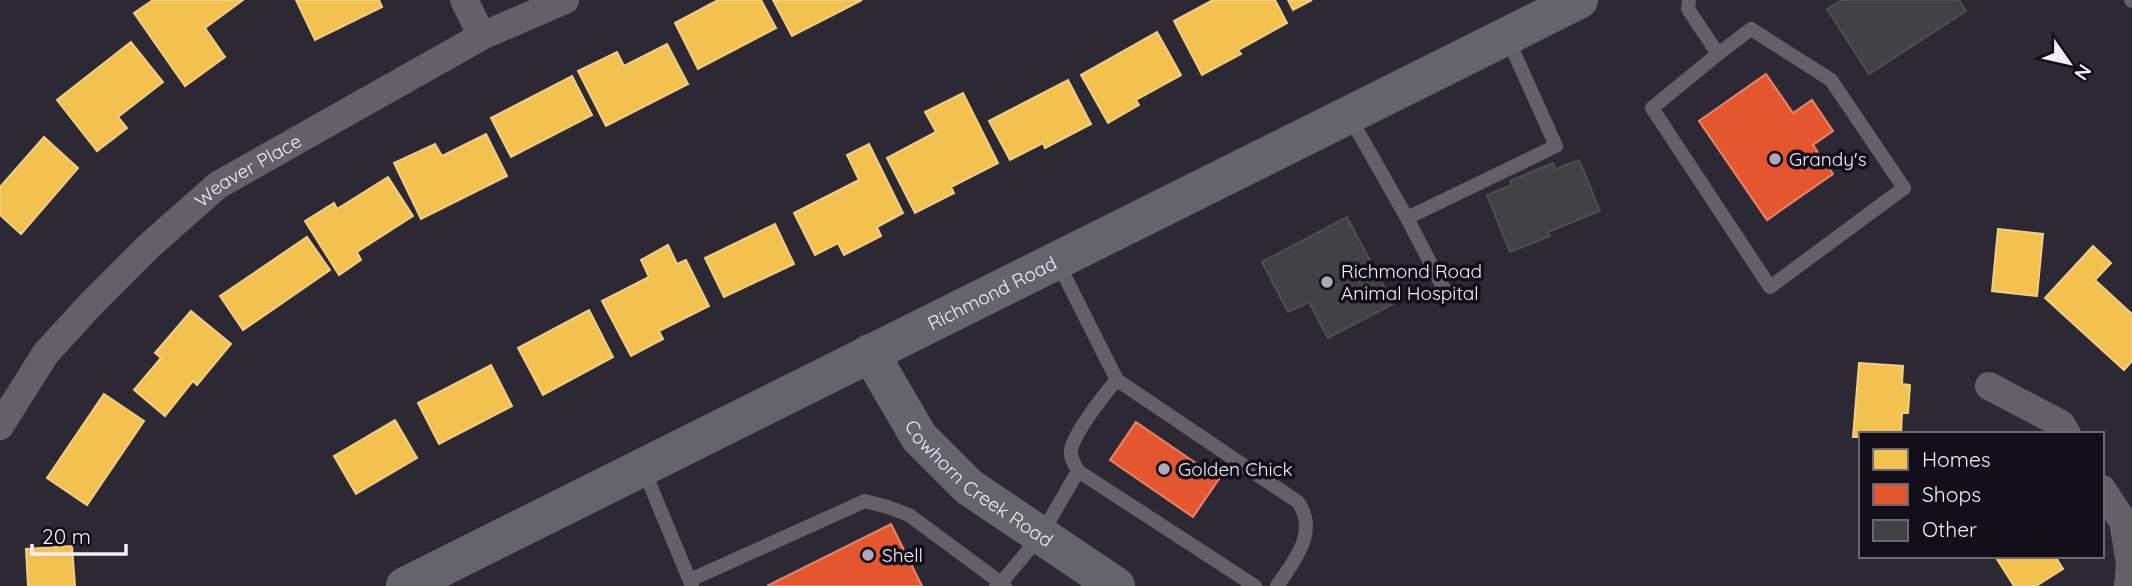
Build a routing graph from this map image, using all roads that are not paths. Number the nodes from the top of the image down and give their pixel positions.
1 (464, 0) edge
2 (565, 0) edge
3 (1579, 0) edge
4 (1689, 0) edge
5 (482, 36) junction
6 (1506, 36) junction
7 (1718, 54) junction
8 (1348, 115) junction
9 (1407, 218) junction
10 (1056, 260) junction
11 (1445, 291) dead end
12 (870, 353) junction
13 (1117, 380) junction
14 (1989, 386) dead end
15 (0, 426) edge
16 (2066, 432) edge
17 (643, 467) junction
18 (1078, 471) junction
19 (2104, 492) edge
20 (1041, 535) junction
21 (691, 583) edge
22 (1001, 585) edge
23 (405, 586) edge
24 (1116, 586) edge
25 (1255, 586) edge
26 (1277, 586) edge
27 (2128, 586) edge

1 - 5 street
2 - 5 street, Weaver Place
3 - 6 main road, Richmond Road
4 - 7 lane
5 - 15 street, Weaver Place
6 - 8 main road, Richmond Road
6 - 9 lane
7 - 7 lane
8 - 9 lane
8 - 10 main road, Richmond Road
9 - 11 lane
10 - 12 main road, Richmond Road
10 - 13 lane
12 - 17 main road, Richmond Road
12 - 20 main road, Cowhorn Creek Road
13 - 18 lane
13 - 26 lane
14 - 16 street
17 - 21 lane
17 - 23 main road, Richmond Road
18 - 20 lane
18 - 25 lane
19 - 27 street
20 - 22 lane
20 - 24 main road, Cowhorn Creek Road
21 - 22 lane

